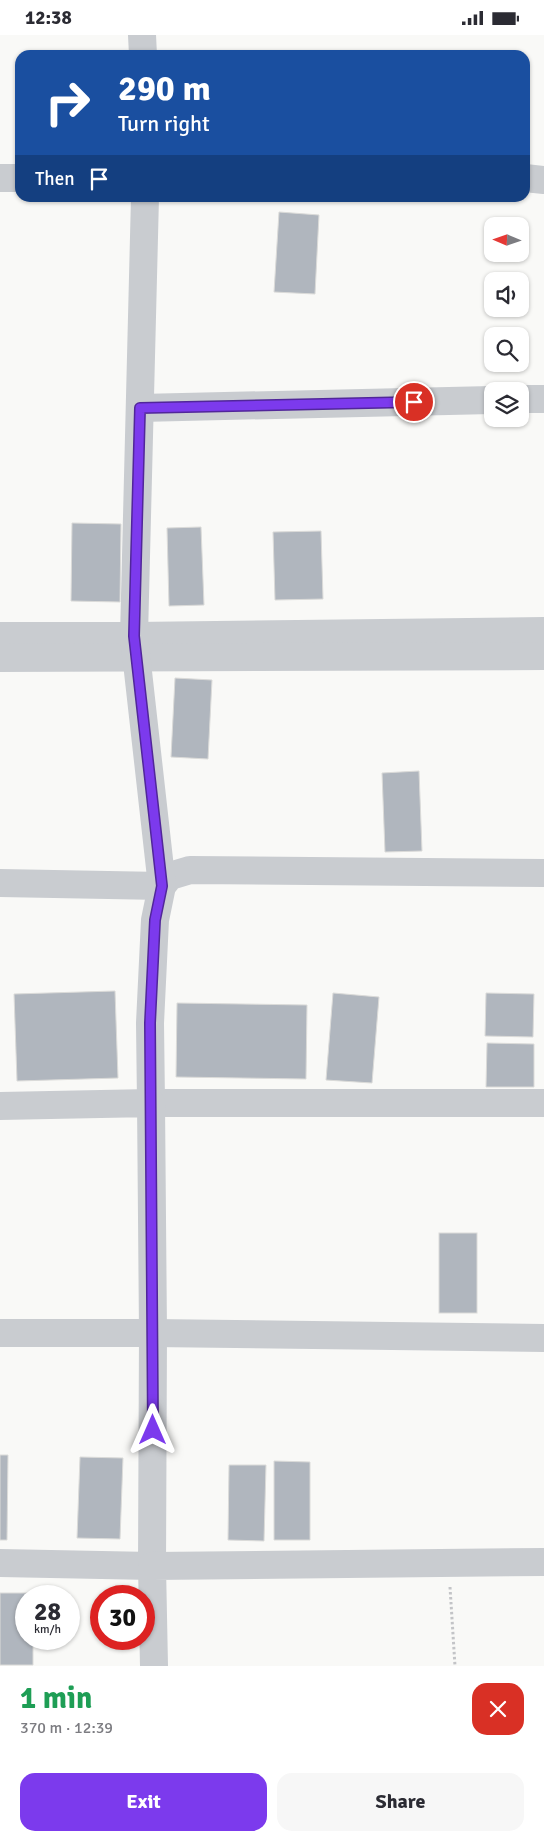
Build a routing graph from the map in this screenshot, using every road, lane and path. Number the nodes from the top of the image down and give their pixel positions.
1 (142, 35) edge
2 (143, 50) edge
3 (0, 178) edge
4 (15, 178) edge
5 (530, 179) edge
6 (544, 180) edge
7 (145, 202) edge
8 (529, 399) edge
9 (544, 399) edge
10 (484, 400) edge
11 (140, 408) junction
12 (544, 631) edge
13 (0, 636) edge
14 (135, 647) junction
15 (544, 656) edge
16 (0, 658) edge
17 (544, 873) edge
18 (0, 883) edge
19 (162, 886) junction
20 (151, 1103) junction
21 (544, 1103) edge
22 (0, 1106) edge
23 (0, 1333) edge
24 (153, 1333) junction
25 (544, 1338) edge
26 (544, 1562) edge
27 (0, 1563) edge
28 (448, 1564) junction
29 (152, 1566) junction
30 (154, 1666) edge
31 (455, 1666) edge

1 - 2 street
3 - 4 street
5 - 6 street
7 - 11 street
8 - 9 street
10 - 11 street
11 - 14 street
12 - 14 street
13 - 14 street
14 - 15 street
14 - 16 street
14 - 19 street
17 - 19 street
18 - 19 street
19 - 20 street
20 - 21 street
20 - 22 street
20 - 24 street
23 - 24 street
24 - 25 street
24 - 29 street
26 - 28 street
27 - 29 street
28 - 29 street
28 - 31 path
29 - 30 street

